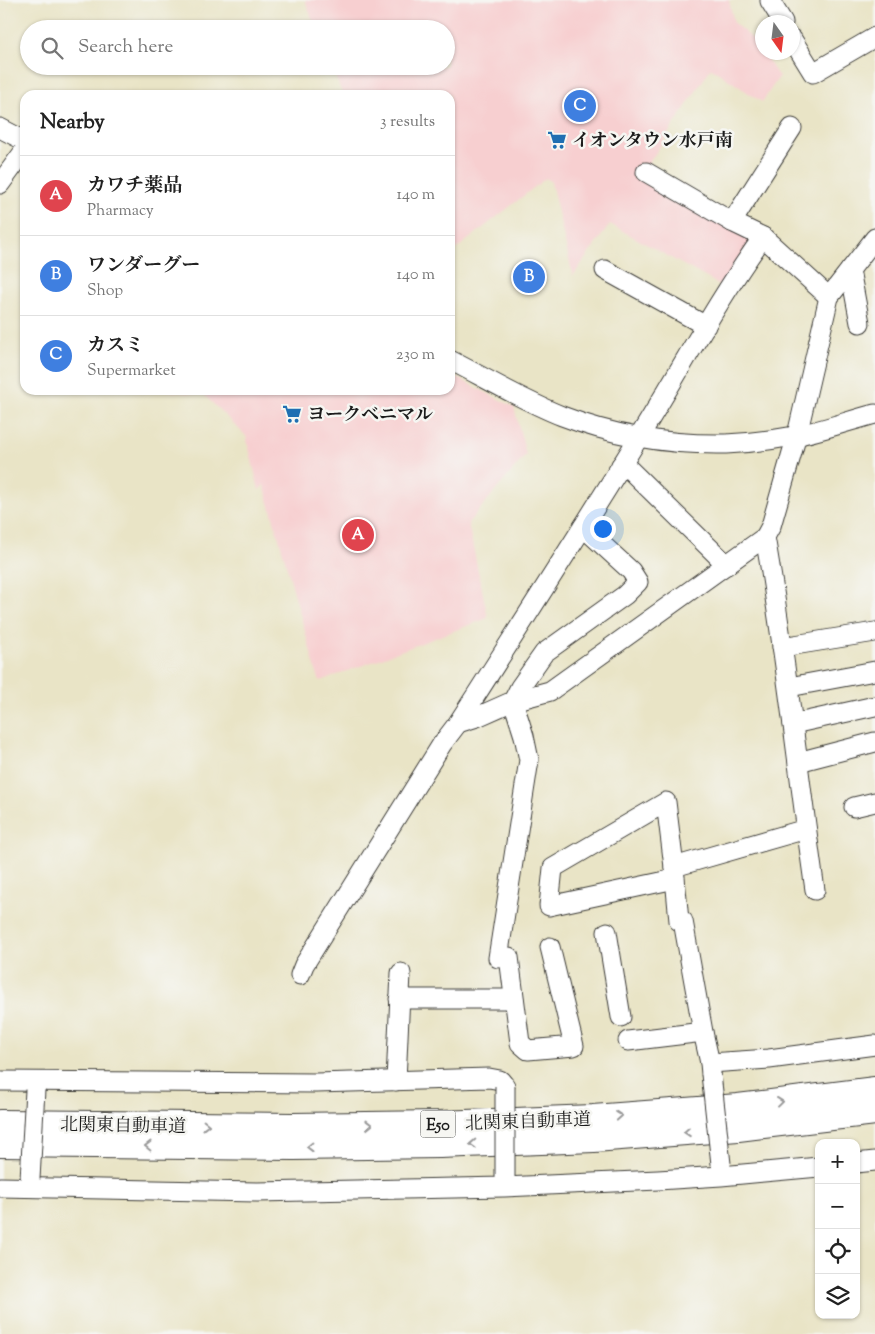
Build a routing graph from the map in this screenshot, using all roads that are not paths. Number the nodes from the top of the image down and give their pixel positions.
1 (772, 0) edge
2 (779, 15) edge
3 (875, 37) edge
4 (800, 52) edge
5 (0, 128) edge
6 (792, 128) dead end
7 (20, 138) edge
8 (20, 157) edge
9 (646, 172) dead end
10 (0, 184) edge
11 (732, 222) junction
12 (763, 237) junction
13 (875, 238) edge
14 (606, 270) dead end
15 (850, 270) junction
16 (829, 297) junction
17 (860, 322) dead end
18 (706, 326) junction
19 (455, 363) edge
20 (875, 414) edge
21 (797, 435) junction
22 (639, 438) junction
23 (621, 465) junction
24 (583, 527) junction
25 (765, 537) junction
26 (727, 565) junction
27 (875, 632) edge
28 (782, 647) junction
29 (875, 671) edge
30 (789, 687) junction
31 (513, 701) junction
32 (875, 706) edge
33 (458, 723) junction
34 (793, 724) junction
35 (875, 742) edge
36 (798, 762) junction
37 (875, 802) edge
38 (854, 806) dead end
39 (806, 829) junction
40 (675, 873) junction
41 (815, 890) dead end
42 (607, 932) dead end
43 (550, 947) dead end
44 (401, 973) dead end
45 (300, 975) dead end
46 (399, 999) junction
47 (514, 999) junction
48 (621, 1017) dead end
49 (703, 1032) junction
50 (628, 1041) dead end
51 (875, 1045) edge
52 (710, 1068) junction
53 (396, 1081) junction
54 (0, 1082) edge
55 (35, 1086) junction
56 (875, 1090) edge
57 (875, 1112) edge
58 (0, 1123) edge
59 (0, 1144) edge
60 (875, 1161) edge
61 (860, 1163) edge
62 (815, 1166) edge
63 (721, 1170) junction
64 (504, 1182) junction
65 (30, 1183) junction
66 (0, 1187) edge

1 - 2 street
3 - 4 street
5 - 7 street
6 - 11 street
8 - 10 street
9 - 11 street
11 - 12 street
12 - 16 street
12 - 18 street
13 - 15 street
14 - 18 street
15 - 16 street
15 - 17 street
16 - 21 street
18 - 22 street
19 - 22 street
20 - 21 street
21 - 22 street
21 - 25 street
22 - 23 street
23 - 24 street
23 - 26 street
24 - 31 street
24 - 33 street
25 - 26 street
25 - 28 street
26 - 31 street
27 - 28 street
28 - 30 street
29 - 30 street
30 - 34 street
31 - 33 street
31 - 47 street
32 - 34 street
33 - 45 street
34 - 36 street
35 - 36 street
36 - 39 street
37 - 38 street
39 - 40 street
39 - 41 street
40 - 40 street
40 - 49 street
42 - 48 street
43 - 47 street
44 - 46 street
46 - 47 street
46 - 53 street
49 - 50 street
49 - 52 street
51 - 52 street
52 - 63 street, bridge
53 - 55 street
53 - 64 street, bridge
54 - 55 street
55 - 65 street, bridge
58 -> 56 highway, 北関東自動車道 / E50
57 -> 59 highway, 北関東自動車道 / E50
60 - 61 street
62 - 63 street
63 - 64 street
64 - 65 street
65 - 66 street

